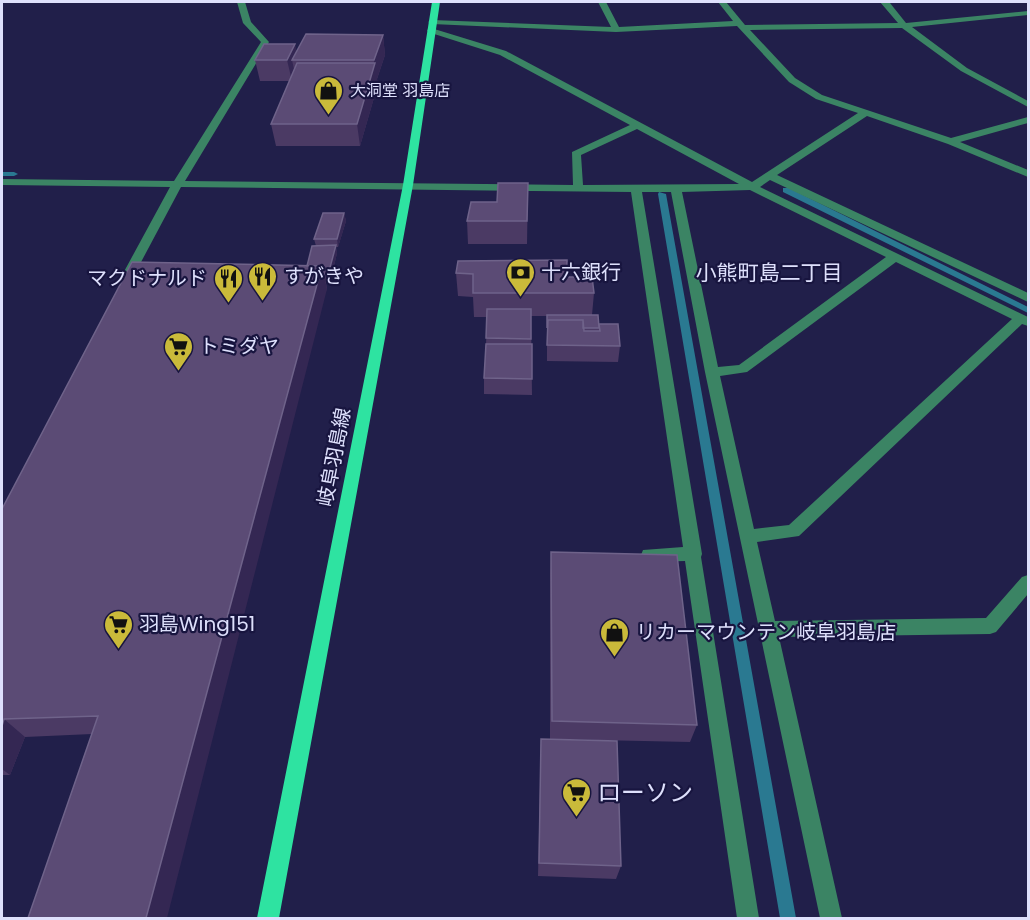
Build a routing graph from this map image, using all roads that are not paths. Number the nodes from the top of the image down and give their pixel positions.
1 (241, 2) edge
2 (436, 2) edge
3 (602, 2) edge
4 (722, 2) edge
5 (884, 2) edge
6 (1029, 14) edge
7 (904, 25) junction
8 (432, 26) junction
9 (741, 26) junction
10 (616, 30) junction
11 (1029, 104) edge
12 (864, 114) junction
13 (1029, 120) edge
14 (638, 125) junction
15 (952, 142) junction
16 (1029, 174) edge
17 (771, 176) junction
18 (2, 182) edge
19 (178, 183) junction
20 (408, 184) junction
21 (578, 187) junction
22 (752, 187) junction
23 (636, 188) junction
24 (676, 189) junction
25 (896, 256) junction
26 (954, 273) junction
27 (117, 296) edge
28 (1029, 298) edge
29 (1025, 320) edge
30 (712, 372) junction
31 (749, 536) junction
32 (694, 554) junction
33 (637, 555) edge
34 (1029, 582) edge
35 (769, 629) junction
36 (268, 918) edge
37 (748, 918) edge
38 (831, 918) edge

1 - 19 street
2 - 8 main road, 岐阜羽島線
3 - 10 street
4 - 9 street
5 - 7 street
6 - 7 street
7 - 9 street
7 - 11 street
8 - 10 street
8 - 14 street
8 - 20 main road, 岐阜羽島線
9 - 10 street
9 - 12 street
12 - 15 street
12 - 17 street
13 - 15 street
14 - 21 street
14 - 22 street
15 - 16 street
17 - 22 street
17 - 26 street
18 - 19 street
19 - 20 street
19 - 27 street
20 - 21 street
20 - 36 main road, 岐阜羽島線
21 - 23 street
22 - 24 street
22 - 25 street
23 - 24 street
23 - 32 street
24 - 30 street
25 - 26 street
25 - 30 street
26 - 28 street
26 - 29 street
29 - 31 street
30 - 31 street
31 - 35 street
32 - 33 street
32 - 37 street
34 - 35 street
35 - 38 street

